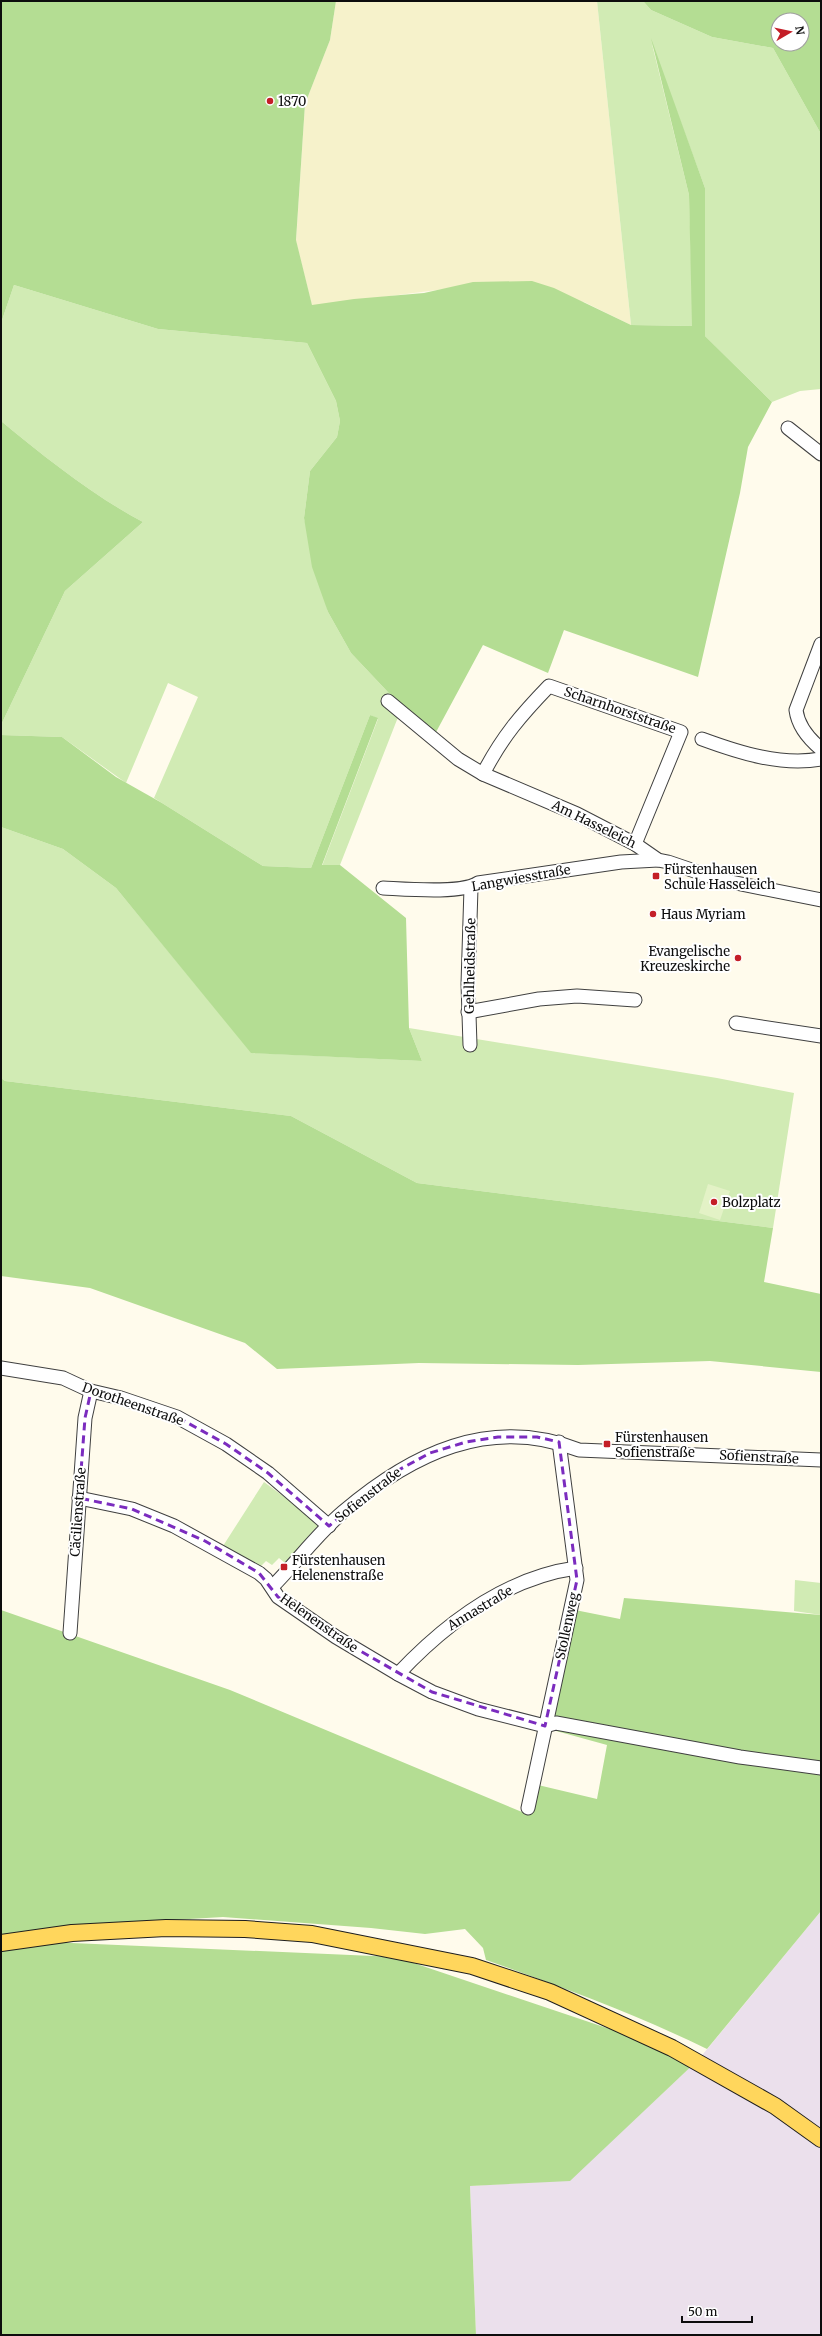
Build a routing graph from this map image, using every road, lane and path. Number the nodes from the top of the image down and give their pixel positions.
1 (788, 428) dead end
2 (821, 454) edge
3 (821, 644) edge
4 (388, 700) dead end
5 (702, 739) dead end
6 (821, 749) edge
7 (821, 759) edge
8 (483, 774) junction
9 (636, 844) junction
10 (658, 860) junction
11 (383, 888) dead end
12 (471, 888) junction
13 (821, 900) edge
14 (635, 1000) dead end
15 (468, 1012) junction
16 (736, 1023) dead end
17 (821, 1036) edge
18 (470, 1045) dead end
19 (1, 1368) edge
20 (91, 1392) junction
21 (559, 1442) junction
22 (821, 1460) edge
23 (79, 1498) junction
24 (329, 1526) junction
25 (576, 1568) junction
26 (272, 1587) junction
27 (70, 1633) dead end
28 (398, 1674) junction
29 (545, 1726) junction
30 (821, 1768) edge
31 (528, 1808) dead end
32 (1, 1943) edge
33 (821, 2139) edge

1 - 2 street
3 - 6 street
4 - 8 street, Am Hasseleich
5 - 7 street
8 - 9 street, Am Hasseleich
8 - 9 street, Scharnhorststraße
9 - 10 street, Am Hasseleich
10 - 12 street, Langwiesstraße
10 - 13 street, Am Hasseleich
11 - 12 street, Langwiesstraße
12 - 15 street, Gehlheidstraße
14 - 15 street
15 - 18 street, Gehlheidstraße
16 - 17 street
19 - 20 street, Dorotheenstraße
20 - 23 street, Cäcilienstraße
20 - 24 street, Dorotheenstraße
21 - 22 street, Sofienstraße
21 - 24 street, Sofienstraße
21 - 25 street, Stollenweg
23 - 26 street, Helenenstraße
23 - 27 street, Cäcilienstraße
24 - 26 street, Sofienstraße
25 - 28 street, Annastraße
25 - 29 street, Stollenweg
26 - 28 street, Helenenstraße
28 - 29 street, Helenenstraße
29 - 30 street, Helenenstraße
29 - 31 street, Stollenweg
32 - 33 main road

